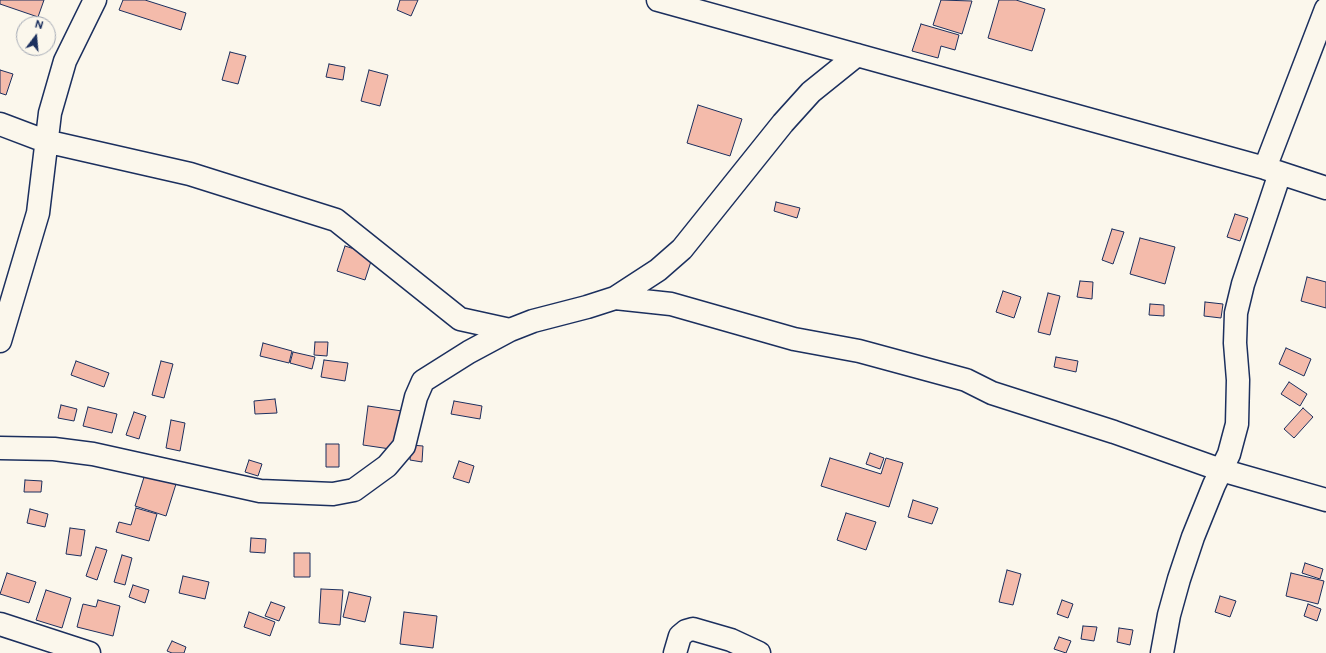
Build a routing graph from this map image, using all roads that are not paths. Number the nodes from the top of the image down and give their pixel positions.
1 (95, 0) edge
2 (658, 0) edge
3 (1326, 9) edge
4 (857, 55) junction
5 (0, 124) edge
6 (46, 141) junction
7 (1272, 171) junction
8 (1326, 188) edge
9 (616, 298) junction
10 (510, 330) junction
11 (0, 341) edge
12 (0, 448) edge
13 (1221, 470) junction
14 (1326, 500) edge
15 (0, 624) edge
16 (89, 653) edge
17 (675, 653) edge
18 (759, 653) edge
19 (1162, 653) edge

1 - 6 street
2 - 4 street
3 - 7 street
4 - 7 street
4 - 9 street
5 - 6 street
6 - 10 street
6 - 11 street
7 - 8 street
7 - 13 street
9 - 10 street
9 - 13 street
10 - 12 street
13 - 14 street
13 - 19 street
15 - 16 street
17 - 18 street

